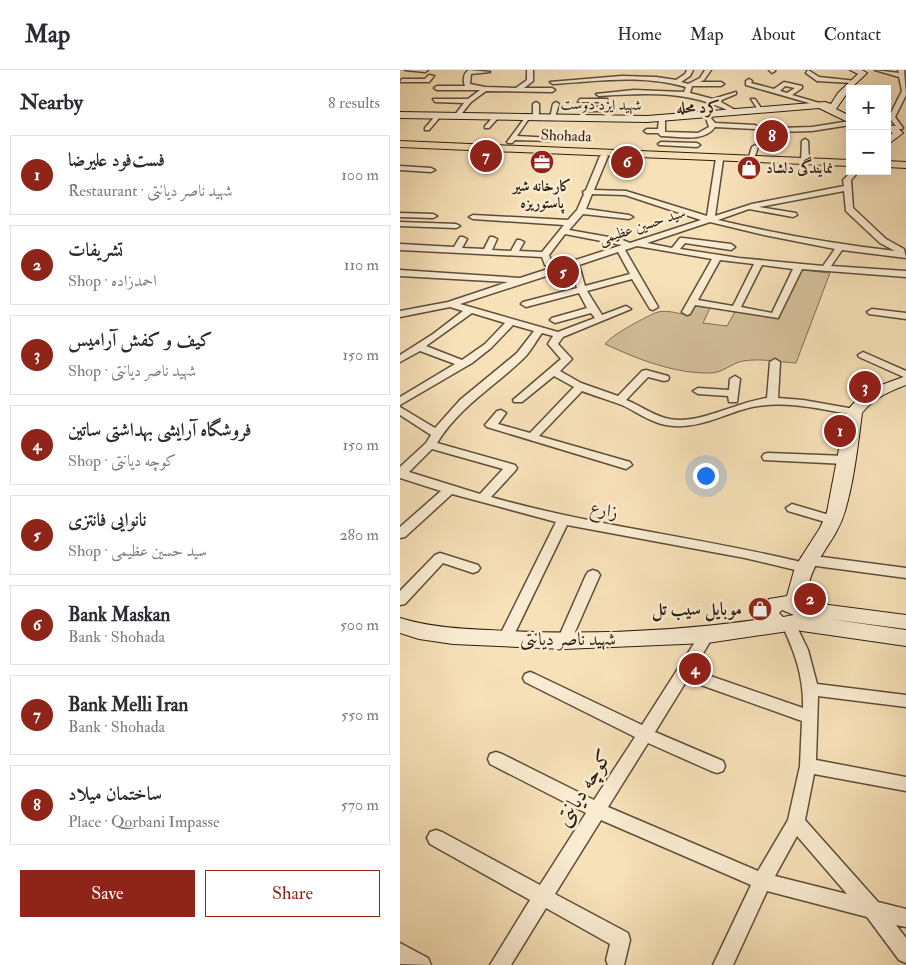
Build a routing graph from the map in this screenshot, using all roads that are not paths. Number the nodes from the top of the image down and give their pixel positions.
1 (408, 70) edge
2 (425, 70) edge
3 (530, 70) edge
4 (611, 70) edge
5 (658, 70) edge
6 (690, 70) edge
7 (708, 70) edge
8 (878, 70) edge
9 (862, 71) edge
10 (487, 72) dead end
11 (808, 72) dead end
12 (564, 74) dead end
13 (431, 76) dead end
14 (615, 77) junction
15 (655, 77) junction
16 (903, 77) edge
17 (587, 80) junction
18 (487, 81) dead end
19 (568, 81) junction
20 (750, 81) dead end
21 (853, 81) junction
22 (401, 82) edge
23 (553, 82) dead end
24 (678, 82) junction
25 (721, 84) dead end
26 (690, 85) junction
27 (437, 88) dead end
28 (483, 88) junction
29 (590, 88) dead end
30 (515, 90) junction
31 (552, 90) dead end
32 (776, 91) junction
33 (905, 91) edge
34 (672, 93) junction
35 (734, 93) dead end
36 (599, 94) dead end
37 (687, 94) junction
38 (789, 94) junction
39 (435, 100) dead end
40 (753, 100) dead end
41 (469, 101) junction
42 (580, 101) dead end
43 (667, 101) dead end
44 (714, 101) junction
45 (536, 104) dead end
46 (556, 104) dead end
47 (832, 105) edge
48 (584, 109) dead end
49 (761, 110) junction
50 (735, 112) junction
51 (608, 114) junction
52 (400, 115) edge
53 (438, 116) junction
54 (457, 116) junction
55 (496, 117) junction
56 (531, 117) junction
57 (552, 117) junction
58 (846, 118) edge
59 (662, 119) junction
60 (776, 120) dead end
61 (846, 122) edge
62 (711, 124) junction
63 (486, 127) dead end
64 (754, 127) dead end
65 (427, 129) dead end
66 (812, 129) junction
67 (898, 129) edge
68 (739, 130) dead end
69 (647, 131) dead end
70 (662, 131) junction
71 (515, 135) junction
72 (698, 136) junction
73 (819, 138) dead end
74 (552, 140) dead end
75 (805, 141) dead end
76 (661, 144) dead end
77 (697, 145) junction
78 (406, 146) edge
79 (755, 147) dead end
80 (506, 148) junction
81 (604, 156) junction
82 (692, 156) junction
83 (750, 159) junction
84 (720, 160) junction
85 (805, 161) junction
86 (846, 164) edge
87 (846, 164) edge
88 (891, 166) edge
89 (906, 167) edge
90 (400, 168) edge
91 (431, 170) dead end
92 (852, 175) edge
93 (847, 188) junction
94 (588, 192) junction
95 (747, 207) junction
96 (581, 211) junction
97 (400, 214) edge
98 (793, 215) dead end
99 (433, 216) dead end
100 (473, 217) dead end
101 (629, 217) dead end
102 (710, 220) junction
103 (570, 223) junction
104 (400, 224) edge
105 (456, 226) dead end
106 (562, 231) junction
107 (463, 239) dead end
108 (493, 240) dead end
109 (520, 242) dead end
110 (628, 246) junction
111 (840, 246) junction
112 (400, 247) edge
113 (731, 247) dead end
114 (457, 250) junction
115 (675, 250) junction
116 (487, 252) junction
117 (514, 253) junction
118 (906, 254) edge
119 (545, 255) junction
120 (718, 256) junction
121 (760, 262) junction
122 (574, 264) junction
123 (799, 266) junction
124 (825, 269) junction
125 (552, 271) junction
126 (400, 273) edge
127 (906, 274) edge
128 (636, 275) junction
129 (524, 280) junction
130 (582, 289) junction
131 (694, 302) junction
132 (450, 304) junction
133 (526, 304) dead end
134 (400, 306) edge
135 (429, 307) junction
136 (653, 307) dead end
137 (626, 309) dead end
138 (736, 309) junction
139 (470, 310) junction
140 (592, 310) junction
141 (687, 312) dead end
142 (872, 312) dead end
143 (400, 314) edge
144 (906, 316) edge
145 (600, 318) junction
146 (555, 320) dead end
147 (512, 321) junction
148 (540, 330) junction
149 (559, 335) junction
150 (419, 347) junction
151 (863, 355) dead end
152 (400, 359) edge
153 (775, 362) dead end
154 (463, 364) junction
155 (555, 370) junction
156 (906, 375) edge
157 (664, 378) dead end
158 (735, 379) dead end
159 (906, 380) edge
160 (581, 386) junction
161 (698, 391) dead end
162 (734, 394) junction
163 (518, 400) dead end
164 (619, 401) junction
165 (772, 401) junction
166 (400, 402) edge
167 (400, 410) edge
168 (732, 410) junction
169 (854, 412) junction
170 (502, 413) dead end
171 (437, 434) junction
172 (532, 437) junction
173 (430, 445) junction
174 (768, 457) dead end
175 (846, 460) junction
176 (626, 465) dead end
177 (401, 474) edge
178 (449, 490) junction
179 (482, 499) junction
180 (792, 508) dead end
181 (563, 520) junction
182 (832, 520) junction
183 (400, 534) edge
184 (804, 566) junction
185 (473, 568) dead end
186 (906, 574) edge
187 (593, 575) dead end
188 (400, 600) edge
189 (786, 615) junction
190 (906, 622) edge
191 (400, 625) edge
192 (706, 634) junction
193 (906, 638) edge
194 (505, 639) junction
195 (564, 641) junction
196 (683, 672) junction
197 (530, 678) dead end
198 (812, 689) junction
199 (906, 701) edge
200 (812, 718) junction
201 (644, 734) junction
202 (496, 759) dead end
203 (717, 766) dead end
204 (808, 766) junction
205 (906, 784) edge
206 (597, 810) junction
207 (796, 822) junction
208 (436, 838) dead end
209 (762, 881) junction
210 (543, 896) junction
211 (872, 909) junction
212 (906, 918) edge
213 (400, 953) edge
214 (906, 954) edge
215 (616, 960) dead end
216 (420, 965) edge
217 (500, 965) edge
218 (723, 965) edge

1 - 2 street
1 - 22 street
3 - 30 street
4 - 14 street
5 - 15 street
6 - 24 street
7 - 26 street
8 - 16 street
9 - 21 main road
10 - 28 street
11 - 21 street
12 - 19 street
13 - 22 street
14 - 15 street
14 - 17 street
15 - 24 street
16 - 33 street
17 - 19 street
17 - 29 street
18 - 28 street
19 - 23 street
20 - 32 street
21 - 47 main road
24 - 26 street
25 - 26 street
26 - 37 street
27 - 28 street
28 - 30 street
28 - 41 street
30 - 31 street
32 - 38 street
32 - 38 street
33 - 67 street
34 - 36 street
34 - 37 street
34 - 43 street
35 - 44 street
37 - 44 street
38 - 47 street
39 - 41 street
40 - 49 street
41 - 54 street
42 - 51 street
44 - 50 street
45 - 56 street
46 - 57 street
47 - 49 main road, شهید ایزد دوست
47 - 58 main road
48 - 51 street
49 - 50 main road, شهید ایزد دوست
50 - 59 main road, شهید ایزد دوست
51 - 57 main road, شهید ایزد دوست
51 - 59 main road, شهید ایزد دوست
52 - 53 main road, شهید ایزد دوست
53 - 54 main road, شهید ایزد دوست
53 - 65 street
54 - 55 main road, شهید ایزد دوست
55 - 56 main road, شهید ایزد دوست
55 - 63 street
56 - 57 main road, شهید ایزد دوست
56 - 71 street
59 - 70 street
60 - 66 street
61 - 66 street
62 - 64 street
62 - 68 street
62 - 72 street
66 - 73 street
69 - 70 street
70 - 72 street
71 - 74 street
71 - 80 street
72 - 77 street
75 - 85 street
76 - 77 street
77 - 82 street
78 - 80 main road, Shohada
78 - 81 main road, Shohada
79 - 83 street
80 - 82 main road, Shohada
81 - 84 main road, Shohada
81 - 94 street
82 - 83 main road, Shohada
83 - 85 main road, Shohada
84 - 87 main road, Shohada
84 - 102 street
85 - 86 main road, Shohada
88 - 89 main road
90 - 91 street
92 - 93 street
93 - 95 street, سید حسین عظیمی
93 - 118 street
94 - 96 street
94 - 102 street
95 - 98 street
95 - 102 street, سید حسین عظیمی
96 - 101 street
96 - 103 street
97 - 99 street
100 - 103 street
102 - 110 street, سید حسین عظیمی
102 - 111 street
103 - 106 street
104 - 105 street
106 - 110 street
106 - 119 street
107 - 114 street
108 - 116 street
109 - 117 street
110 - 115 street
110 - 122 street, سید حسین عظیمی
110 - 128 street
111 - 118 street
111 - 124 street
112 - 114 street
113 - 115 street
114 - 116 street
115 - 120 street
116 - 117 street
117 - 119 street
119 - 125 street
120 - 121 street
120 - 131 street
121 - 123 street
121 - 138 street
122 - 125 street, سید حسین عظیمی
122 - 130 street
123 - 124 street
123 - 138 street
124 - 127 street
125 - 129 street, سید حسین عظیمی
126 - 129 street
128 - 130 street
128 - 136 street
129 - 132 street, سید حسین عظیمی
130 - 133 street
130 - 140 street
131 - 138 street
131 - 141 street
132 - 135 street, سید حسین عظیمی
132 - 139 street
134 - 135 street
135 - 143 street
137 - 145 street
139 - 147 street
139 - 150 street
140 - 145 street
140 - 146 street
142 - 144 street
145 - 149 street
147 - 148 street
147 - 154 street
148 - 149 street
148 - 171 street
149 - 155 street
150 - 152 street
150 - 154 street
151 - 156 street
153 - 165 street
154 - 166 street
155 - 160 street
155 - 163 street
157 - 164 street
158 - 162 street
159 - 169 main road
160 - 164 street
160 - 172 street
161 - 162 street
162 - 168 street
164 - 168 street
165 - 168 street
165 - 169 street
167 - 171 street
169 - 175 main road
170 - 172 street
171 - 173 street
172 - 176 street
173 - 177 street
173 - 179 street
174 - 175 street
175 - 182 main road
177 - 178 street, زارع
178 - 179 street, زارع
178 - 183 street
179 - 181 street, زارع
180 - 182 street
181 - 184 street, زارع
181 - 194 street
182 - 184 main road
184 - 186 street, زارع
184 - 189 main road
185 - 188 street
187 - 195 street
189 - 190 main road
189 - 192 main road, شهید ناصر دیانتی
189 - 193 main road
189 - 198 street
191 - 194 main road, شهید ناصر دیانتی
192 - 195 main road, شهید ناصر دیانتی
192 - 196 street, کوچه دیانتی
194 - 195 main road, شهید ناصر دیانتی
196 - 200 street
196 - 201 street, کوچه دیانتی
197 - 201 street
198 - 199 street
198 - 200 street
200 - 204 street
201 - 203 street
201 - 206 street, کوچه دیانتی
202 - 206 street
204 - 205 street
204 - 207 street
206 - 209 street
206 - 210 street, کوچه دیانتی
207 - 209 street
207 - 211 street
208 - 210 street
209 - 211 street
209 - 218 street
210 - 215 street
210 - 217 street, کوچه دیانتی
211 - 212 street
211 - 214 street
213 - 216 street

